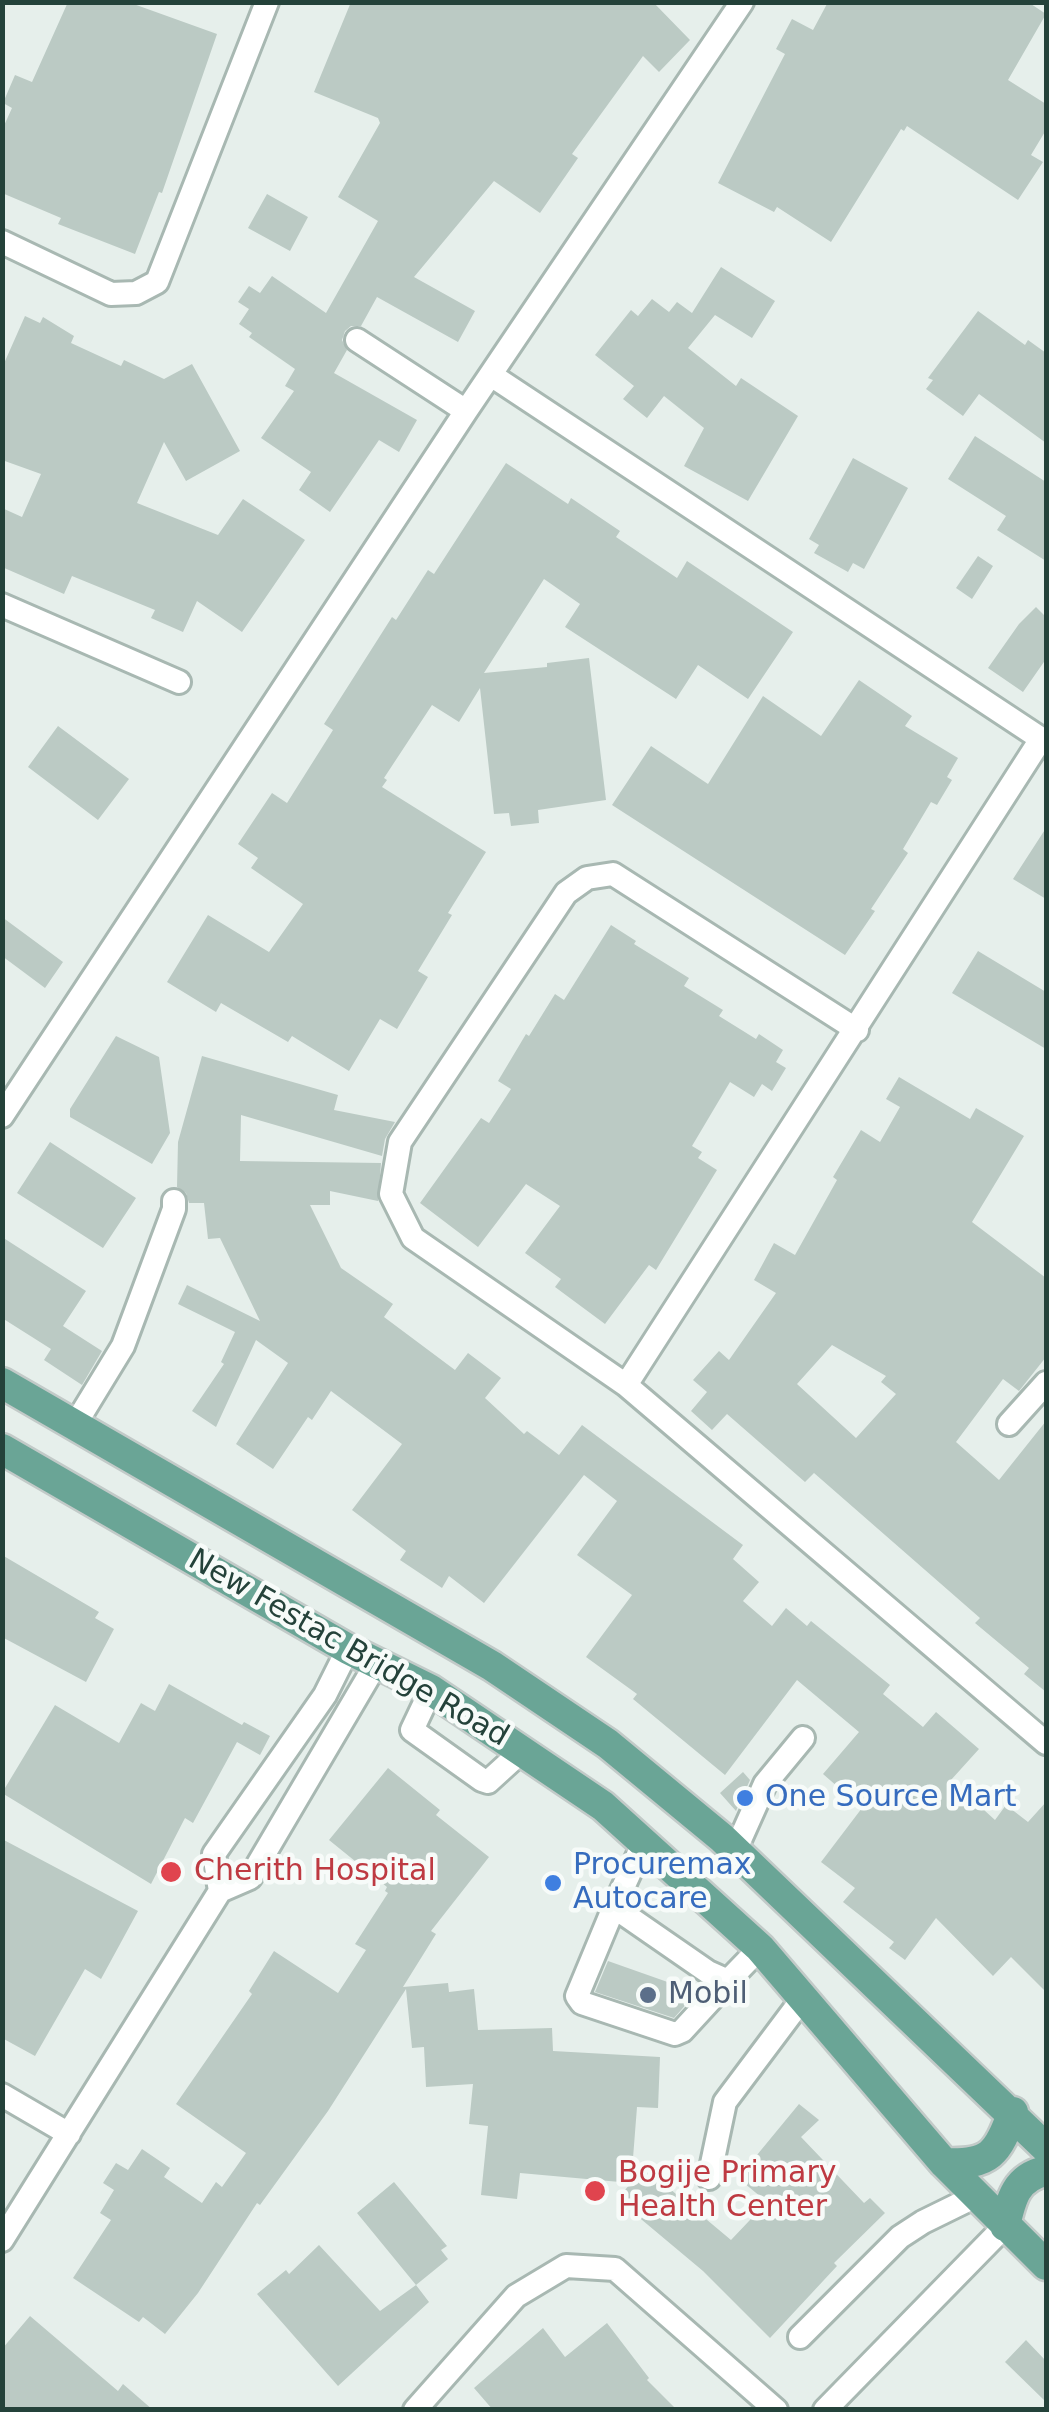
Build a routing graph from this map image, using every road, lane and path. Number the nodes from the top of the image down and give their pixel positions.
1 (267, 2) edge
2 (742, 2) edge
3 (2, 242) edge
4 (357, 340) dead end
5 (491, 375) junction
6 (466, 411) junction
7 (2, 606) edge
8 (179, 682) dead end
9 (1044, 741) edge
10 (857, 1030) junction
11 (2, 1116) edge
12 (174, 1202) dead end
13 (2, 1383) edge
14 (1046, 1383) edge
15 (626, 1385) junction
16 (76, 1423) junction
17 (1009, 1424) dead end
18 (2, 1450) edge
19 (348, 1649) junction
20 (376, 1664) junction
21 (431, 1690) junction
22 (803, 1738) dead end
23 (1046, 1743) edge
24 (522, 1752) junction
25 (644, 1842) junction
26 (735, 1851) junction
27 (220, 1890) junction
28 (614, 1907) junction
29 (760, 1948) junction
30 (728, 1982) junction
31 (803, 1998) junction
32 (2, 2095) edge
33 (1012, 2112) junction
34 (69, 2134) junction
35 (1046, 2148) edge
36 (944, 2163) junction
37 (1046, 2171) edge
38 (709, 2178) dead end
39 (976, 2196) junction
40 (1005, 2226) junction
41 (2, 2240) edge
42 (1046, 2265) edge
43 (800, 2338) dead end
44 (415, 2410) edge
45 (776, 2410) edge
46 (826, 2410) edge

1 - 3 street
2 - 5 street
4 - 6 street
5 - 6 street
5 - 9 street
6 - 11 street
7 - 8 street
9 - 10 street
10 - 15 street
10 - 15 street
12 - 16 street
13 - 16 main road, New Festac Bridge Road
14 - 17 street
15 - 23 street
16 - 26 main road, New Festac Bridge Road
18 - 19 main road, New Festac Bridge Road
19 - 20 main road, New Festac Bridge Road
19 - 27 street
20 - 21 main road, New Festac Bridge Road
20 - 27 street
21 - 24 main road, New Festac Bridge Road
21 - 24 street
22 - 26 street
24 - 25 main road, New Festac Bridge Road
25 - 28 street
25 - 29 main road, New Festac Bridge Road
26 - 33 main road, New Festac Bridge Road
27 - 34 street
28 - 30 street
28 - 30 street
29 - 30 street
29 - 31 main road, New Festac Bridge Road
31 - 36 main road, New Festac Bridge Road
31 - 38 street
32 - 34 street
33 - 35 main road, New Festac Bridge Road
33 - 36 main road
34 - 41 street
36 - 39 main road, New Festac Bridge Road
37 - 40 main road
39 - 40 main road, New Festac Bridge Road
39 - 43 street
40 - 42 main road, New Festac Bridge Road
40 - 46 street
44 - 45 street

